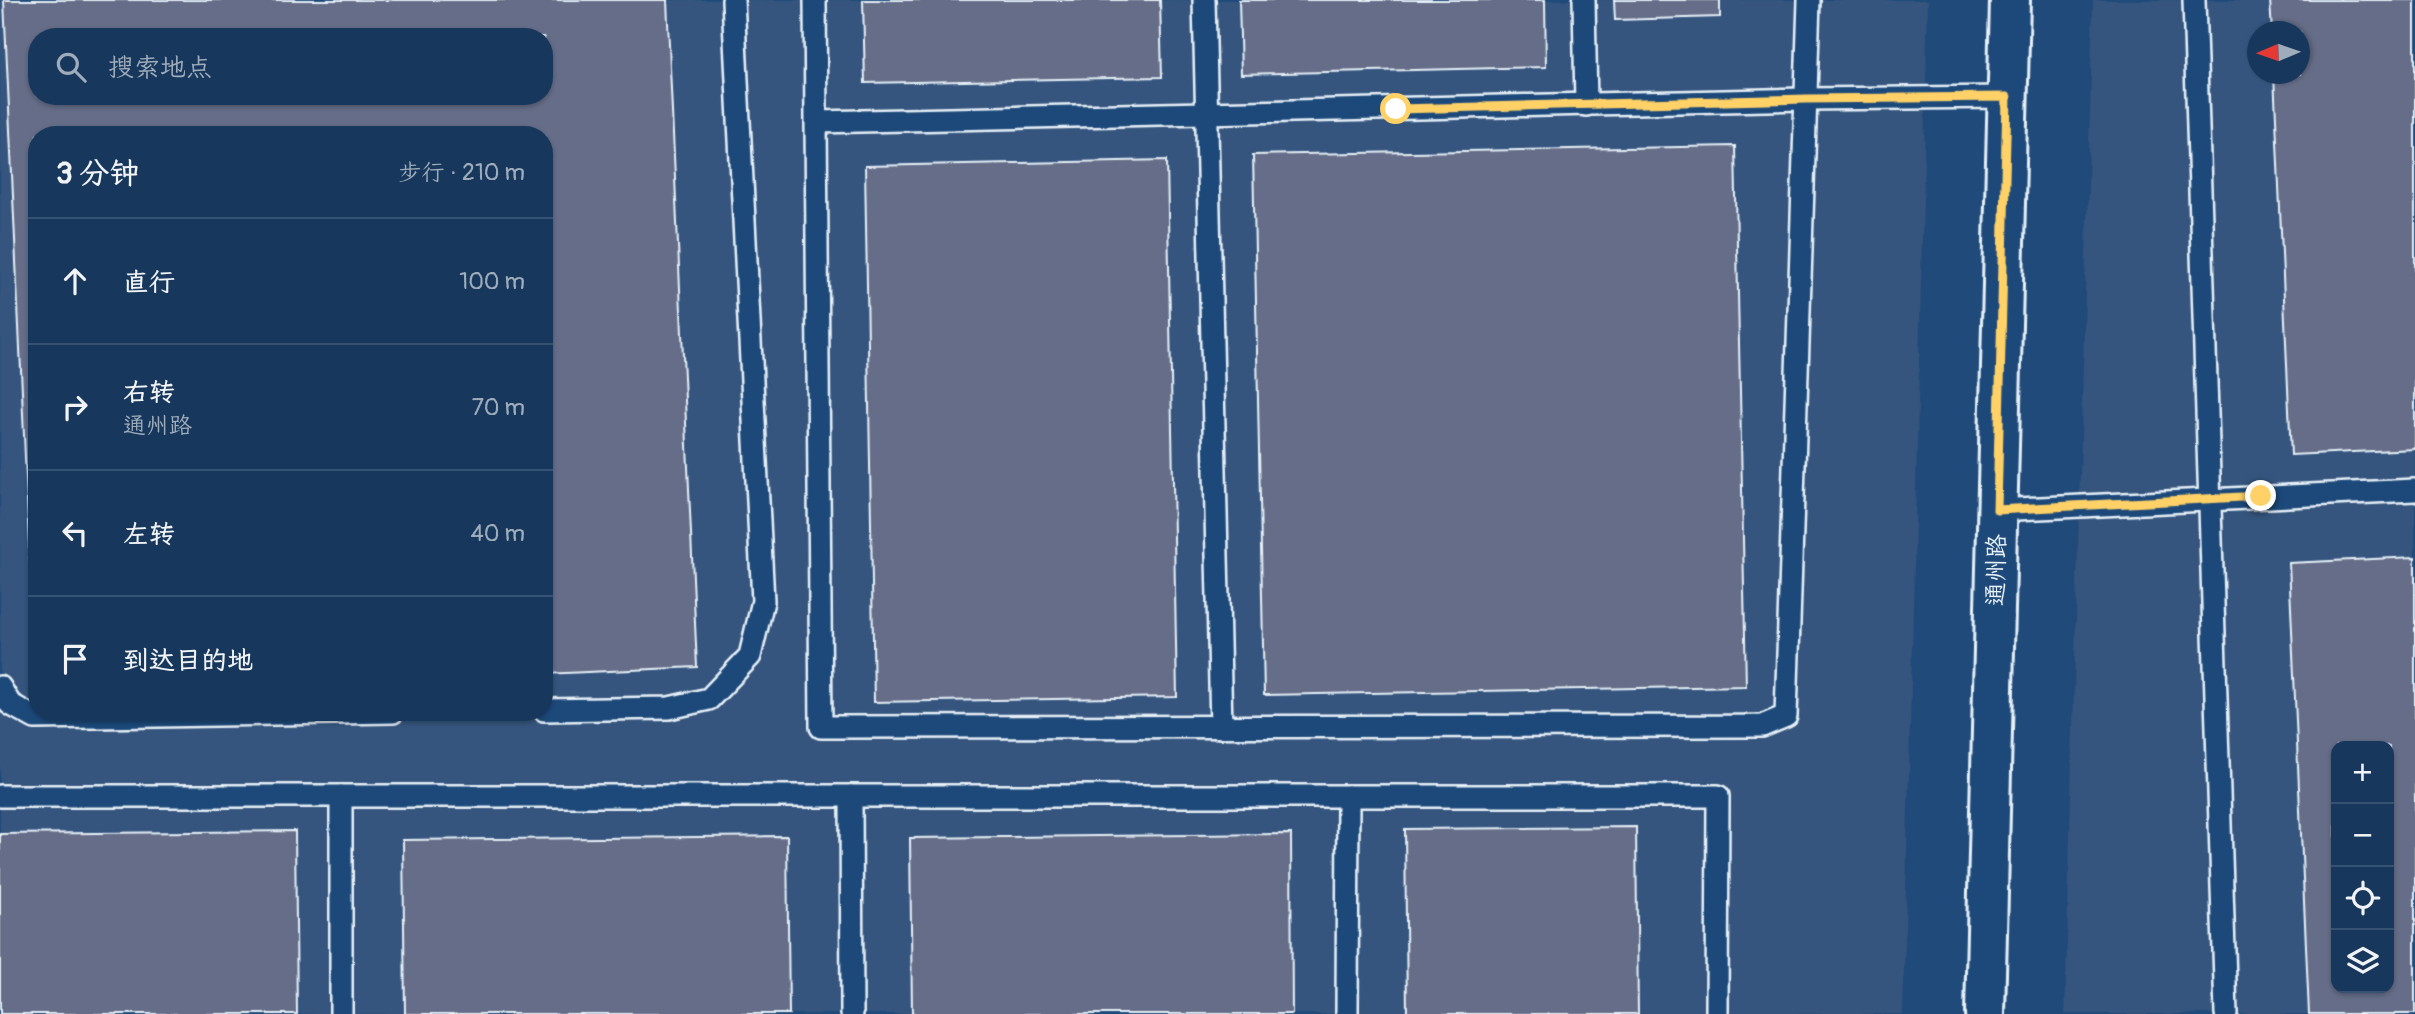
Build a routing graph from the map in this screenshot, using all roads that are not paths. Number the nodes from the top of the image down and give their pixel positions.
1 (733, 0) edge
2 (815, 0) edge
3 (1204, 0) edge
4 (1584, 0) edge
5 (1809, 0) edge
6 (2010, 0) edge
7 (2194, 0) edge
8 (2007, 97) junction
9 (1806, 99) junction
10 (1587, 104) junction
11 (1206, 113) junction
12 (817, 122) junction
13 (2415, 490) edge
14 (2210, 498) junction
15 (1997, 510) junction
16 (0, 687) edge
17 (553, 710) edge
18 (28, 714) edge
19 (1221, 727) junction
20 (0, 796) edge
21 (341, 796) junction
22 (852, 796) junction
23 (1348, 796) junction
24 (341, 1014) edge
25 (852, 1014) edge
26 (1347, 1014) edge
27 (1717, 1014) edge
28 (1986, 1014) edge
29 (2226, 1014) edge

1 - 17 lane
2 - 12 lane
3 - 11 lane
4 - 10 lane
5 - 9 lane
6 - 8 street, 通州路
7 - 14 lane
8 - 9 lane
8 - 15 street, 通州路
9 - 10 lane
9 - 19 lane
10 - 11 lane
11 - 12 lane
11 - 19 lane
12 - 19 lane
13 - 14 lane
14 - 15 lane
14 - 29 lane
15 - 28 street, 通州路
16 - 18 lane
20 - 21 lane
21 - 22 lane
21 - 24 lane
22 - 23 lane
22 - 25 lane
23 - 26 lane
23 - 27 lane

